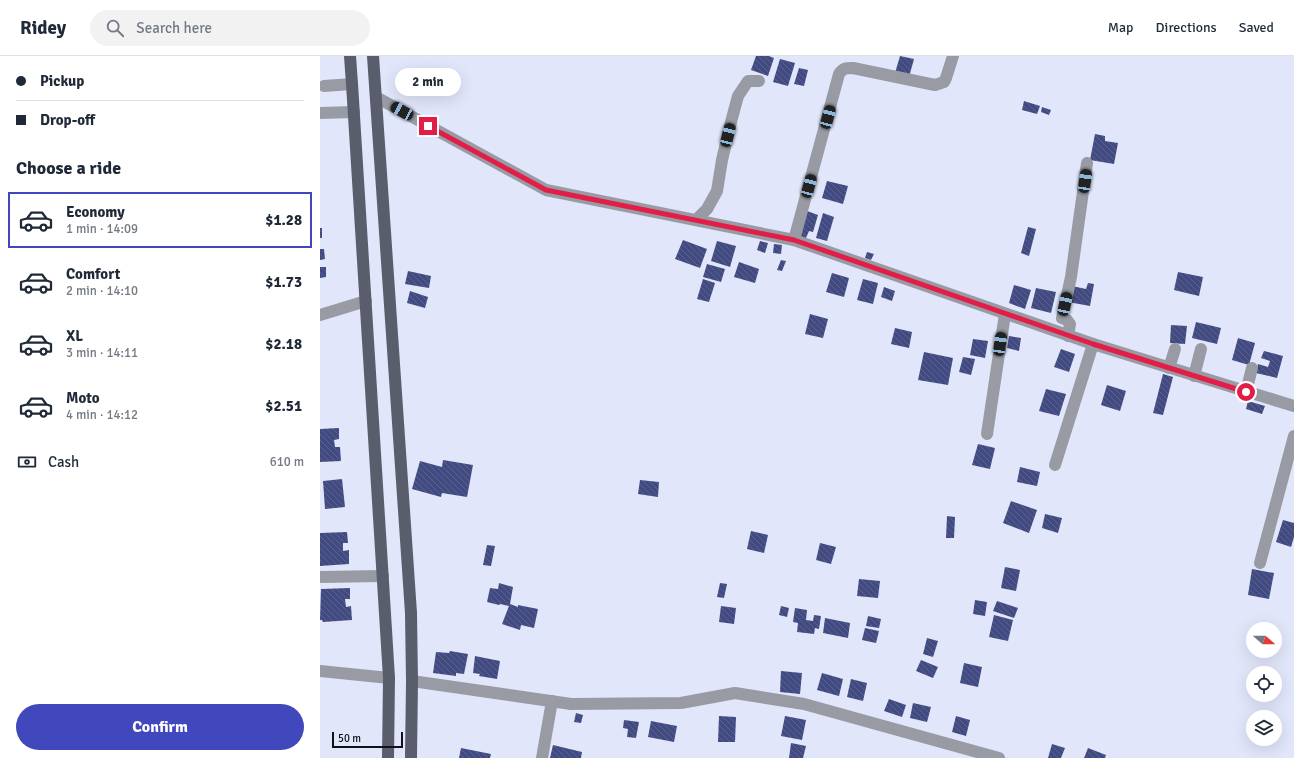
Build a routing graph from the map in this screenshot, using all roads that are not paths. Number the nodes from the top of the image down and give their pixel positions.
1 (350, 56) edge
2 (373, 56) edge
3 (952, 56) edge
4 (760, 81) dead end
5 (352, 84) junction
6 (324, 86) dead end
7 (376, 97) junction
8 (354, 112) junction
9 (320, 113) edge
10 (1087, 163) dead end
11 (696, 220) junction
12 (794, 240) junction
13 (366, 301) junction
14 (1005, 314) junction
15 (320, 315) edge
16 (1068, 336) junction
17 (1093, 344) junction
18 (1201, 349) dead end
19 (1175, 350) dead end
20 (1169, 368) junction
21 (1252, 368) dead end
22 (1194, 376) junction
23 (1246, 392) junction
24 (1294, 406) edge
25 (987, 434) dead end
26 (1294, 436) edge
27 (1055, 465) dead end
28 (1260, 563) dead end
29 (383, 576) junction
30 (320, 578) edge
31 (320, 671) edge
32 (389, 678) junction
33 (412, 681) junction
34 (552, 701) junction
35 (388, 758) edge
36 (410, 758) edge
37 (542, 758) edge
38 (1000, 758) edge

1 - 5 main road
2 - 7 main road
3 - 12 street
4 - 11 street
5 - 6 street
5 - 8 main road
7 - 11 street
7 - 33 main road
8 - 9 street
8 - 13 main road
10 - 16 street
11 - 12 street
12 - 14 street
13 - 15 street
13 - 29 main road
14 - 16 street
14 - 25 street
16 - 17 street
17 - 20 street
17 - 27 street
18 - 22 street
19 - 20 street
20 - 22 street
21 - 23 street
22 - 23 street
23 - 24 street
26 - 28 street
29 - 30 street
29 - 32 main road
31 - 32 street
32 - 35 main road
33 - 34 street
33 - 36 main road
34 - 37 street
34 - 38 street

